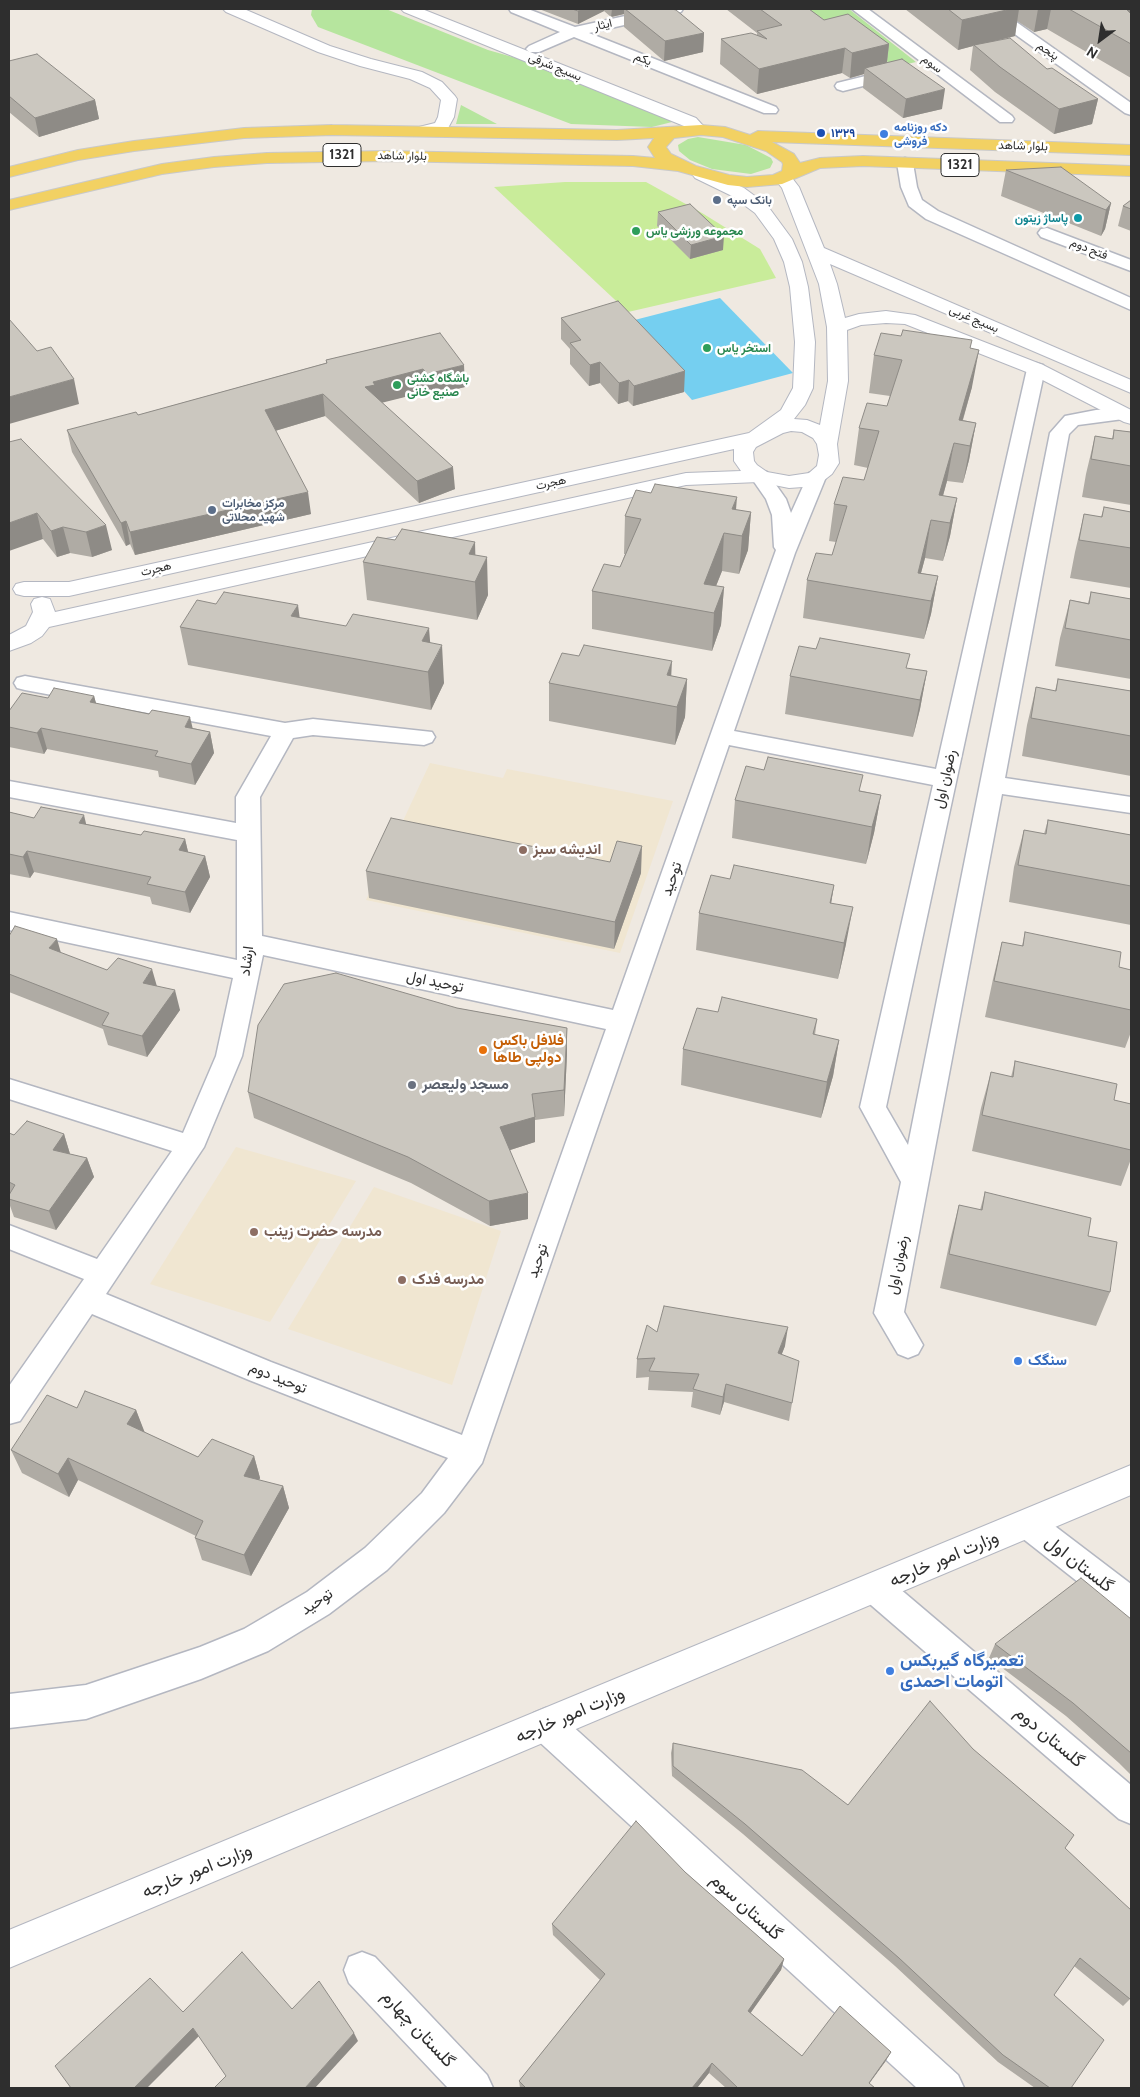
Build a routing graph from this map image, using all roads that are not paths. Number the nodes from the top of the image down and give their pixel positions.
1 (231, 9) edge
2 (409, 9) edge
3 (435, 9) edge
4 (516, 9) edge
5 (676, 9) edge
6 (859, 9) edge
7 (988, 9) edge
8 (648, 10) edge
9 (573, 32) junction
10 (528, 51) junction
11 (933, 64) junction
12 (842, 86) dead end
13 (770, 110) dead end
14 (1131, 110) edge
15 (1006, 120) dead end
16 (698, 130) junction
17 (425, 131) junction
18 (718, 131) junction
19 (678, 132) junction
20 (736, 134) junction
21 (1131, 150) edge
22 (905, 163) junction
23 (680, 166) junction
24 (1131, 171) edge
25 (9, 172) edge
26 (701, 174) junction
27 (786, 175) junction
28 (9, 205) edge
29 (1048, 233) dead end
30 (816, 251) junction
31 (1131, 266) edge
32 (1131, 306) edge
33 (837, 328) junction
34 (1036, 369) junction
35 (1131, 386) edge
36 (1128, 416) edge
37 (756, 438) junction
38 (827, 444) junction
39 (760, 476) junction
40 (816, 476) junction
41 (785, 552) junction
42 (16, 587) edge
43 (41, 622) junction
44 (9, 645) edge
45 (25, 683) dead end
46 (285, 731) junction
47 (722, 736) junction
48 (424, 737) dead end
49 (946, 779) junction
50 (992, 784) junction
51 (9, 789) edge
52 (1131, 805) edge
53 (248, 834) junction
54 (9, 922) edge
55 (250, 943) junction
56 (247, 972) junction
57 (622, 1022) junction
58 (9, 1089) edge
59 (190, 1146) junction
60 (914, 1180) junction
61 (9, 1237) edge
62 (104, 1274) junction
63 (87, 1299) junction
64 (908, 1345) dead end
65 (9, 1411) edge
66 (471, 1453) junction
67 (1131, 1480) edge
68 (1028, 1524) junction
69 (875, 1588) junction
70 (1131, 1604) edge
71 (9, 1711) edge
72 (546, 1725) junction
73 (1131, 1807) edge
74 (9, 1949) edge
75 (362, 1970) dead end
76 (474, 2088) edge
77 (945, 2088) edge

1 - 17 main road
2 - 10 main road, بسیج شرقی
3 - 10 main road, بسیج شرقی
4 - 9 street, یکم
5 - 8 street, ایثار
6 - 11 street, سوم
7 - 14 street, پنجم
8 - 9 street, ایثار
9 - 10 street, ایثار
9 - 13 street, یکم
10 - 16 main road, بسیج شرقی
10 - 18 main road, بسیج شرقی
11 - 12 street
11 - 15 street, سوم
16 - 18 main road, بلوار شاهد
16 - 19 main road, بلوار شاهد
17 - 19 main road, بلوار شاهد / 1321
17 - 25 main road, بلوار شاهد / 1321
18 - 20 main road, بلوار شاهد
19 - 23 main road
20 - 21 main road, بلوار شاهد / 1321
20 - 27 main road
22 - 24 main road, بلوار شاهد / 1321
22 - 27 main road, بلوار شاهد / 1321
22 - 32 street
23 - 26 main road, بلوار شاهد
23 - 28 main road, بلوار شاهد / 1321
26 - 27 main road, بلوار شاهد
26 - 37 main road, هجرت
27 - 30 main road
29 - 31 street, فتح دوم
30 - 33 main road
30 - 35 main road, بسیج غربی
33 - 34 main road, بسیج غربی
33 - 38 main road
34 - 36 main road, بسیج غربی
34 - 49 street, رضوان اول
36 - 50 street, رضوان اول
37 - 38 main road
37 - 39 main road
37 - 42 main road, هجرت
38 - 40 main road
39 - 40 main road
39 - 41 street
39 - 43 main road, هجرت
40 - 41 street, توحید
41 - 47 street, توحید
42 - 43 main road
43 - 44 main road
45 - 46 street
46 - 48 street
46 - 53 street, ارشاد
47 - 49 street
47 - 57 street, توحید
49 - 60 street, رضوان اول
50 - 52 street
50 - 60 street, رضوان اول
51 - 53 street
53 - 55 street, ارشاد
54 - 56 street
55 - 56 street, ارشاد
55 - 57 street, توحید اول
56 - 59 street, ارشاد
57 - 66 street, توحید
58 - 59 street
59 - 62 street, ارشاد
60 - 64 street, رضوان اول
61 - 62 street
62 - 63 street, ارشاد
63 - 65 street, ارشاد
63 - 66 street, توحید دوم
66 - 71 street, توحید
67 - 68 main road, وزارت امور خارجه
68 - 69 main road, وزارت امور خارجه
68 - 70 street, گلستان اول
69 - 72 main road, وزارت امور خارجه
69 - 73 street, گلستان دوم
72 - 74 main road, وزارت امور خارجه
72 - 77 street, گلستان سوم
75 - 76 street, گلستان چهارم

